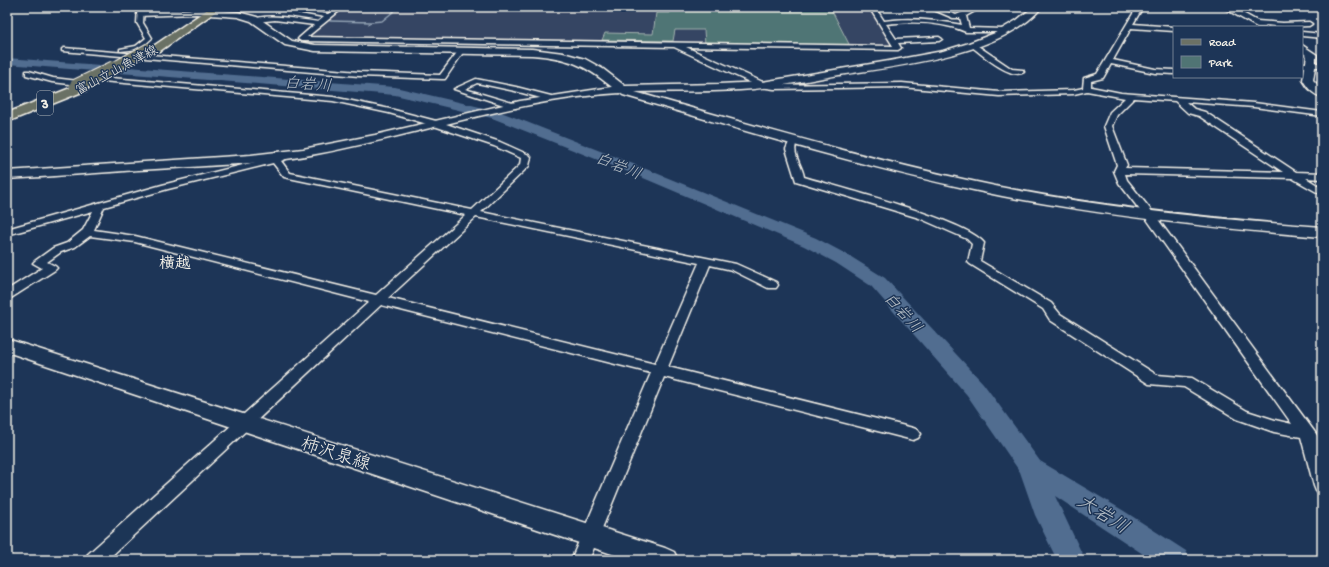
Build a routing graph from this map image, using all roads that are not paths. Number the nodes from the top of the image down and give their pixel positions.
1 (341, 7) edge
2 (872, 7) edge
3 (930, 7) edge
4 (979, 7) edge
5 (1038, 7) edge
6 (1140, 7) edge
7 (1226, 7) edge
8 (141, 10) edge
9 (209, 10) edge
10 (301, 12) dead end
11 (329, 16) junction
12 (963, 16) junction
13 (256, 20) junction
14 (882, 23) junction
15 (319, 24) junction
16 (1309, 24) dead end
17 (1260, 25) edge
18 (1130, 26) junction
19 (966, 28) junction
20 (1173, 29) edge
21 (1004, 31) junction
22 (1303, 34) edge
23 (1322, 36) edge
24 (939, 39) dead end
25 (894, 41) junction
26 (676, 45) junction
27 (973, 45) junction
28 (1303, 49) edge
29 (461, 51) junction
30 (143, 53) junction
31 (219, 62) junction
32 (1108, 62) junction
33 (1312, 64) edge
34 (1020, 72) dead end
35 (1173, 72) edge
36 (29, 73) dead end
37 (91, 81) junction
38 (167, 84) junction
39 (763, 85) junction
40 (621, 88) junction
41 (1087, 89) junction
42 (1322, 94) edge
43 (1096, 96) dead end
44 (548, 98) junction
45 (1178, 99) junction
46 (513, 106) junction
47 (7, 114) edge
48 (1322, 114) edge
49 (7, 118) edge
50 (437, 124) junction
51 (794, 140) junction
52 (301, 153) junction
53 (275, 160) junction
54 (1119, 171) junction
55 (7, 175) edge
56 (1295, 176) junction
57 (1322, 176) edge
58 (1322, 192) edge
59 (100, 206) junction
60 (473, 214) junction
61 (1150, 216) junction
62 (7, 232) edge
63 (88, 232) junction
64 (1322, 232) edge
65 (705, 262) junction
66 (772, 285) dead end
67 (7, 295) edge
68 (380, 300) junction
69 (7, 346) edge
70 (660, 370) junction
71 (244, 423) junction
72 (1307, 433) junction
73 (913, 434) dead end
74 (1321, 452) edge
75 (1322, 486) edge
76 (590, 535) junction
77 (94, 560) edge
78 (580, 560) edge
79 (665, 560) edge

1 - 11 street
2 - 14 street
3 - 12 street
4 - 12 street
5 - 21 street
6 - 18 street
7 - 17 street
8 - 9 street
8 - 30 street
9 - 13 street
9 - 30 main road, 富山立山魚津線 / 3
10 - 11 street
11 - 15 street
12 - 19 street
13 - 15 street
13 - 29 street
14 - 19 street
14 - 25 street
15 - 26 street
16 - 17 street
18 - 20 street
18 - 32 street
19 - 21 street
21 - 27 street
22 - 23 street
24 - 25 street
25 - 26 street
26 - 39 street
27 - 34 street
27 - 39 street
28 - 33 street
29 - 31 street
29 - 40 street
30 - 30 street
30 - 31 street
30 - 31 street
30 - 37 main road, 富山立山魚津線 / 3
32 - 35 street
32 - 41 street
33 - 42 street
36 - 38 street
37 - 38 street
37 - 47 main road, 富山立山魚津線 / 3
37 - 49 main road, 富山立山魚津線 / 3
38 - 50 street
39 - 40 street
39 - 41 street
40 - 44 street
40 - 51 street
41 - 45 street
43 - 54 street
44 - 46 street
44 - 46 street
45 - 48 street
45 - 56 street
46 - 50 street
50 - 52 street
50 - 60 street
51 - 61 street
51 - 72 street
52 - 53 street
52 - 55 street
53 - 59 street
53 - 60 street
54 - 56 street
54 - 61 street
56 - 57 street
56 - 58 street
59 - 62 street
59 - 63 street
60 - 65 street
60 - 68 street
61 - 64 street
61 - 72 street
63 - 67 street
63 - 68 street
65 - 66 street
65 - 70 street
68 - 70 street
68 - 71 street
69 - 71 street, 柿沢泉線
70 - 73 street
70 - 76 street
71 - 76 street, 柿沢泉線
71 - 77 street
72 - 74 street
72 - 75 street
76 - 78 street
76 - 79 street, 柿沢泉線

